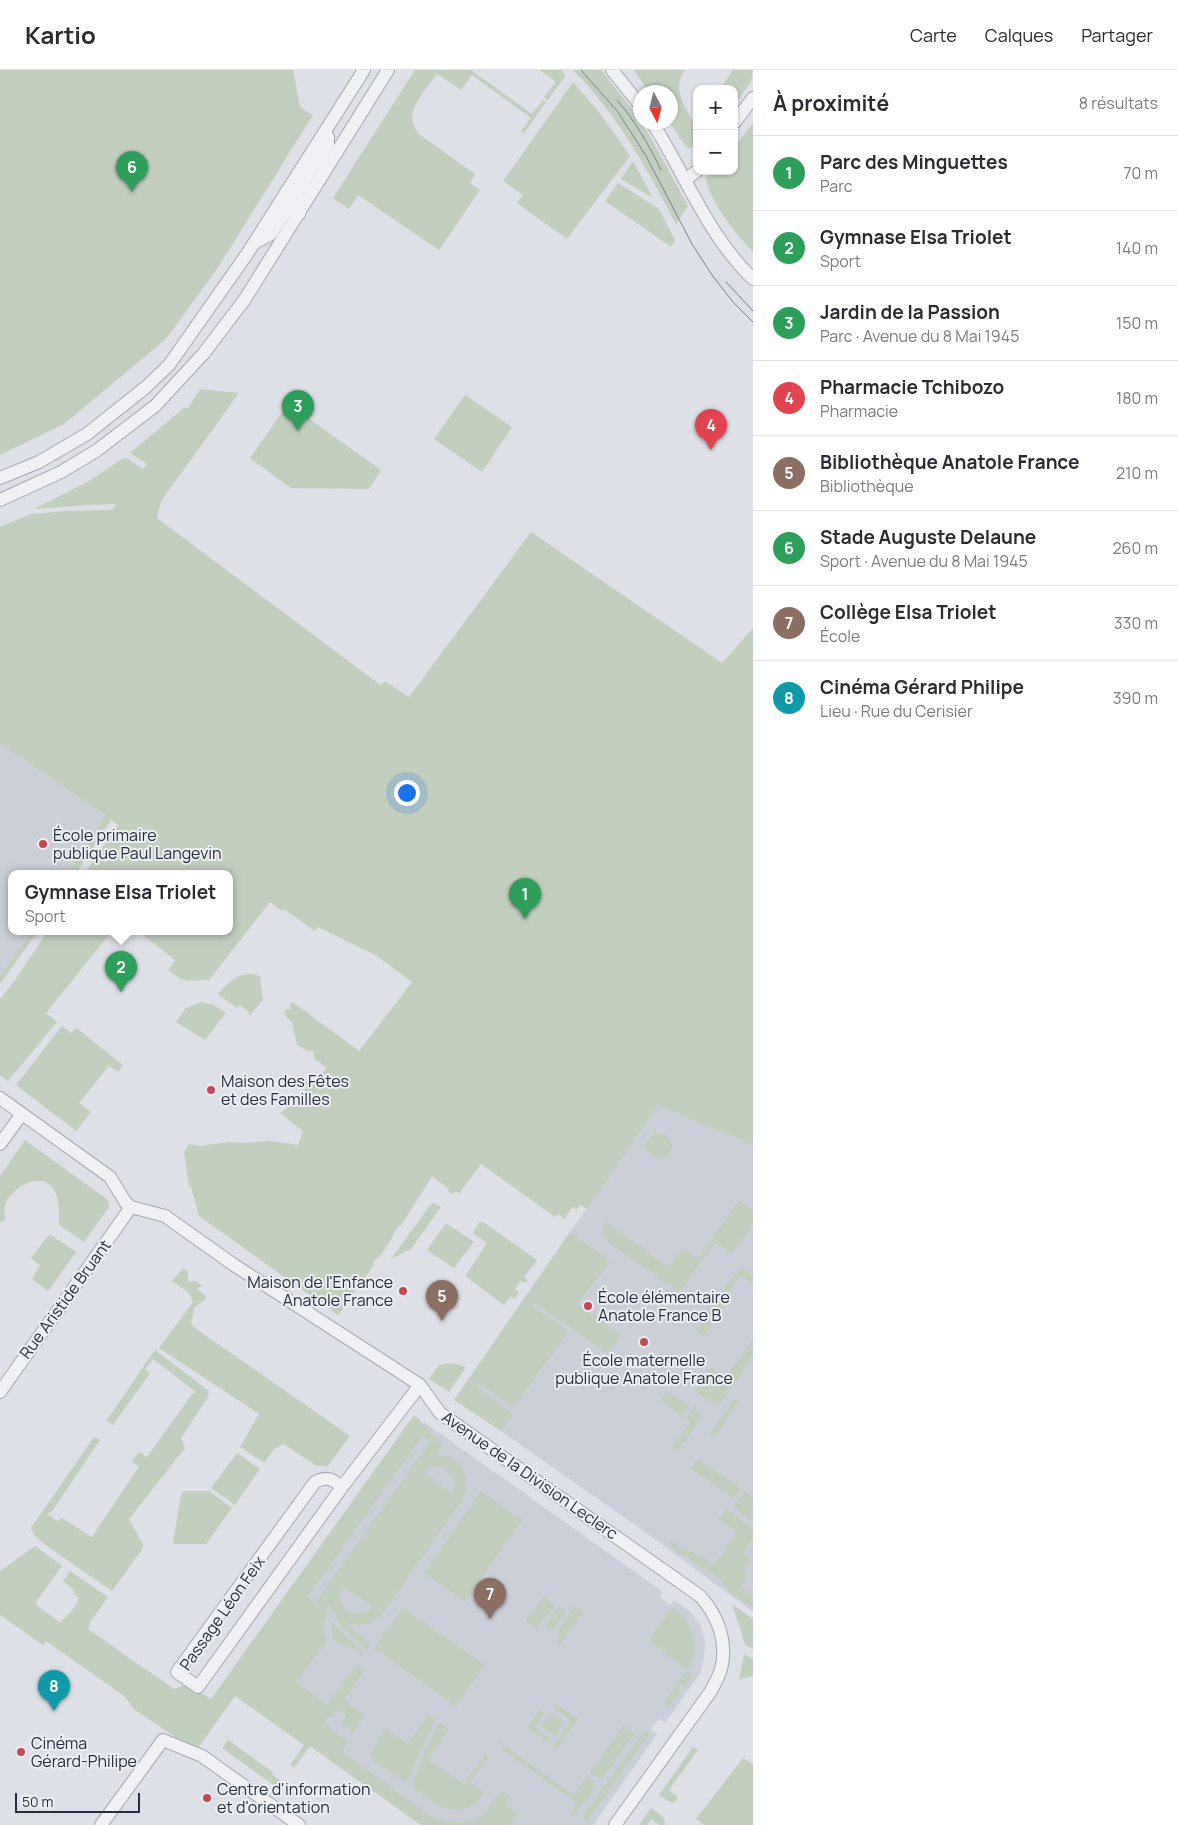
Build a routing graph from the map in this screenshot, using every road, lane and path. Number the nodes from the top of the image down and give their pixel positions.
1 (364, 70) edge
2 (388, 70) edge
3 (612, 70) edge
4 (633, 96) edge
5 (753, 98) edge
6 (738, 118) edge
7 (329, 127) junction
8 (657, 130) edge
9 (693, 174) edge
10 (685, 180) junction
11 (311, 195) junction
12 (294, 198) junction
13 (299, 214) junction
14 (254, 244) junction
15 (753, 279) edge
16 (0, 478) edge
17 (0, 500) edge
18 (0, 1098) edge
19 (22, 1114) junction
20 (0, 1144) edge
21 (131, 1207) junction
22 (420, 1385) junction
23 (0, 1392) edge
24 (342, 1487) junction
25 (101, 1825) edge
26 (299, 1825) edge
27 (615, 1825) edge

1 - 7 street
2 - 11 street
3 - 4 street
5 - 6 street
7 - 12 street
7 - 14 street
8 - 10 street
9 - 10 street
10 - 15 street
11 - 12 street
11 - 13 street
12 - 13 street
12 - 14 street
13 - 17 street
14 - 16 street
18 - 19 street
19 - 20 street
19 - 21 street
21 - 22 street, Avenue de la Division Leclerc
21 - 23 street, Rue Aristide Bruant
22 - 24 street, Passage Léon Feix
22 - 27 street, Avenue de la Division Leclerc
24 - 24 street, Passage Léon Feix
25 - 26 street

